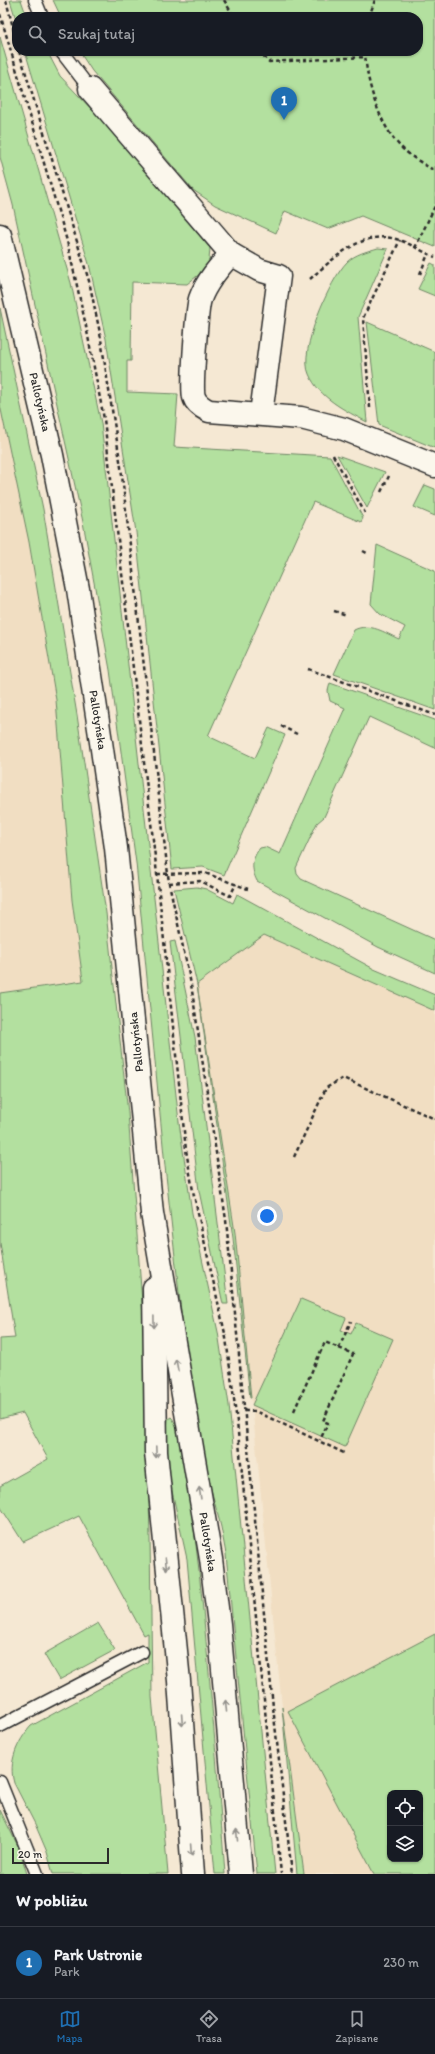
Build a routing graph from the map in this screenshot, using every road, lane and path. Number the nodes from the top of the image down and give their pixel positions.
1 (6, 0) edge
2 (35, 0) edge
3 (224, 0) edge
4 (375, 0) edge
5 (40, 12) edge
6 (231, 12) edge
7 (371, 12) edge
8 (0, 14) edge
9 (12, 23) edge
10 (12, 55) edge
11 (12, 56) edge
12 (21, 56) edge
13 (65, 56) edge
14 (264, 56) edge
15 (366, 57) joint
16 (90, 89) joint
17 (435, 171) edge
18 (435, 206) edge
19 (0, 235) edge
20 (400, 240) junction
21 (415, 248) junction
22 (231, 254) junction
23 (428, 254) junction
24 (435, 257) edge
25 (420, 274) dead end
26 (310, 279) dead end
27 (261, 414) junction
28 (344, 429) junction
29 (374, 441) junction
30 (435, 466) edge
31 (365, 512) dead end
32 (362, 551) dead end
33 (369, 554) dead end
34 (334, 611) dead end
35 (348, 615) dead end
36 (308, 669) dead end
37 (435, 715) edge
38 (281, 726) dead end
39 (297, 734) dead end
40 (169, 873) junction
41 (157, 874) junction
42 (169, 883) junction
43 (236, 884) junction
44 (248, 889) dead end
45 (435, 1119) edge
46 (294, 1157) dead end
47 (152, 1213) junction
48 (351, 1321) dead end
49 (339, 1348) junction
50 (244, 1411) junction
51 (294, 1411) dead end
52 (320, 1440) junction
53 (344, 1453) dead end
54 (142, 1652) dead end
55 (0, 1726) edge
56 (0, 1782) edge
57 (37, 1874) edge
58 (193, 1874) edge
59 (241, 1874) edge
60 (281, 1874) edge
61 (292, 1874) edge

1 - 9 path
2 - 5 lane
3 - 6 path
4 - 7 path
8 - 10 path
11 - 41 path
12 - 40 path
13 - 16 lane
14 - 15 path
15 - 17 path
16 - 22 main road
18 - 21 path
19 - 47 main road, Pallotyńska
20 - 21 path
20 - 26 path
20 - 29 path
21 - 23 path
22 - 27 main road
22 - 27 main road
23 - 24 path
23 - 25 path
27 - 28 main road
28 - 29 main road
28 - 31 path
29 - 30 main road
32 - 33 path
34 - 35 path
36 - 37 path
38 - 39 path
40 - 41 path
40 - 42 path
40 - 43 path
41 - 60 path
42 - 43 path
42 - 50 path
43 - 44 path
45 - 46 path
47 -> 58 main road, Pallotyńska
59 -> 47 main road, Pallotyńska
48 - 49 path
49 - 51 path
49 - 52 path
50 - 52 path
50 - 61 path
52 - 53 path
54 - 55 lane
56 - 57 lane

